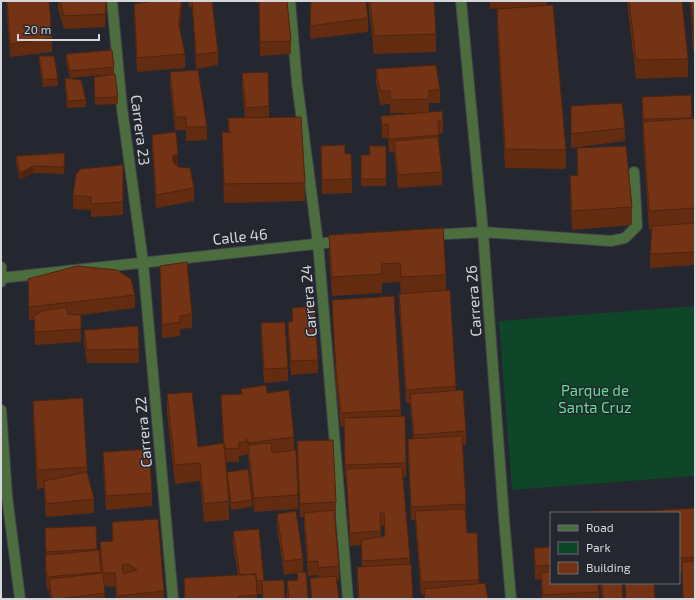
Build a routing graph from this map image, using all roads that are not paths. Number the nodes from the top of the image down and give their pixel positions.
1 (112, 1) edge
2 (290, 1) edge
3 (461, 1) edge
4 (634, 172) dead end
5 (483, 232) junction
6 (420, 236) edge
7 (350, 241) edge
8 (318, 243) junction
9 (143, 262) junction
10 (1, 267) edge
11 (1, 279) edge
12 (1, 410) edge
13 (4, 496) edge
14 (20, 599) edge
15 (173, 599) edge
16 (348, 599) edge
17 (511, 599) edge

1 - 9 street, Carrera 23
2 - 8 street, Carrera 24
3 - 5 street, Carrera 26
4 - 5 street
5 - 6 street
5 - 17 street, Carrera 26
7 - 8 street, Calle 46
8 - 9 street, Calle 46
8 - 16 street, Carrera 24
9 - 11 street, Calle 46
9 - 15 street, Carrera 22
10 - 11 street
12 - 13 street
13 - 14 street

